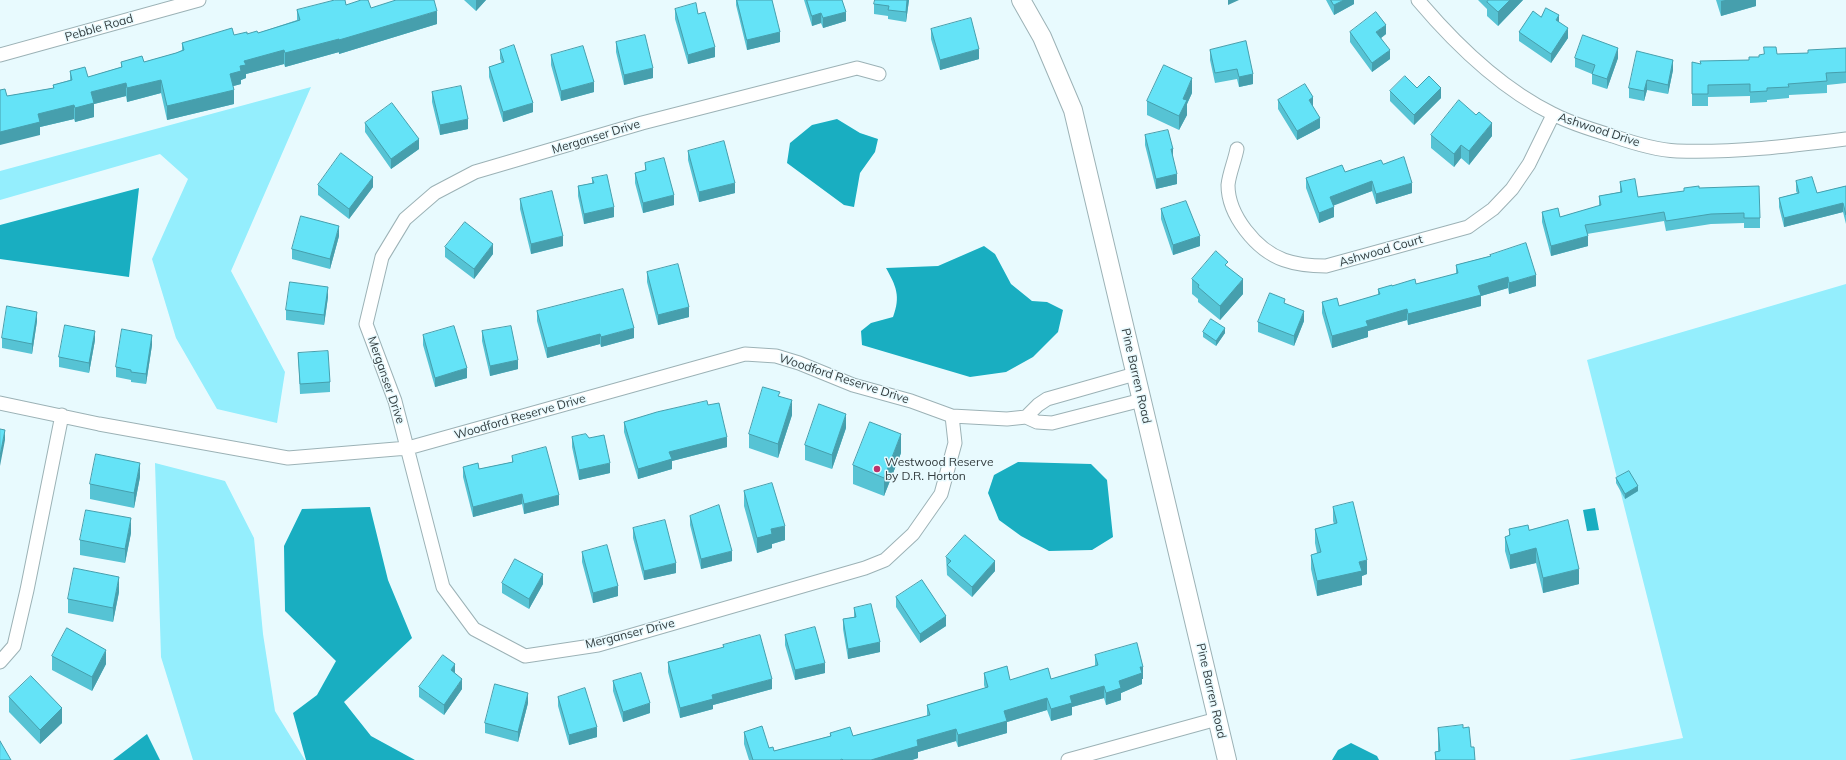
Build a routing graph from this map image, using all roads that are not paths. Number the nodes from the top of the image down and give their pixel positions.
1 (199, 0) edge
2 (1021, 0) edge
3 (1418, 0) edge
4 (162, 5) edge
5 (0, 55) edge
6 (879, 74) dead end
7 (1553, 114) junction
8 (1846, 139) edge
9 (1237, 149) dead end
10 (1135, 374) junction
11 (1142, 400) junction
12 (0, 403) edge
13 (62, 415) junction
14 (952, 416) junction
15 (1026, 417) junction
16 (408, 448) junction
17 (0, 662) edge
18 (1217, 719) junction
19 (1068, 760) edge
20 (1226, 760) edge

1 - 4 street, Pebble Road
2 - 10 main road, Pine Barren Road
3 - 7 street, Ashwood Drive
4 - 5 street, Pebble Road
6 - 16 street, Merganser Drive
7 - 8 street, Ashwood Drive
7 - 9 street, Ashwood Court
10 - 11 main road, Pine Barren Road
10 - 15 street
11 - 15 street, Woodford Reserve Drive
11 - 18 main road, Pine Barren Road
12 - 13 street, Woodford Reserve Drive
13 - 16 street, Woodford Reserve Drive
13 - 17 street
14 - 15 street, Woodford Reserve Drive
14 - 16 street, Woodford Reserve Drive
14 - 16 street, Merganser Drive
18 - 19 street
18 - 20 main road, Pine Barren Road

